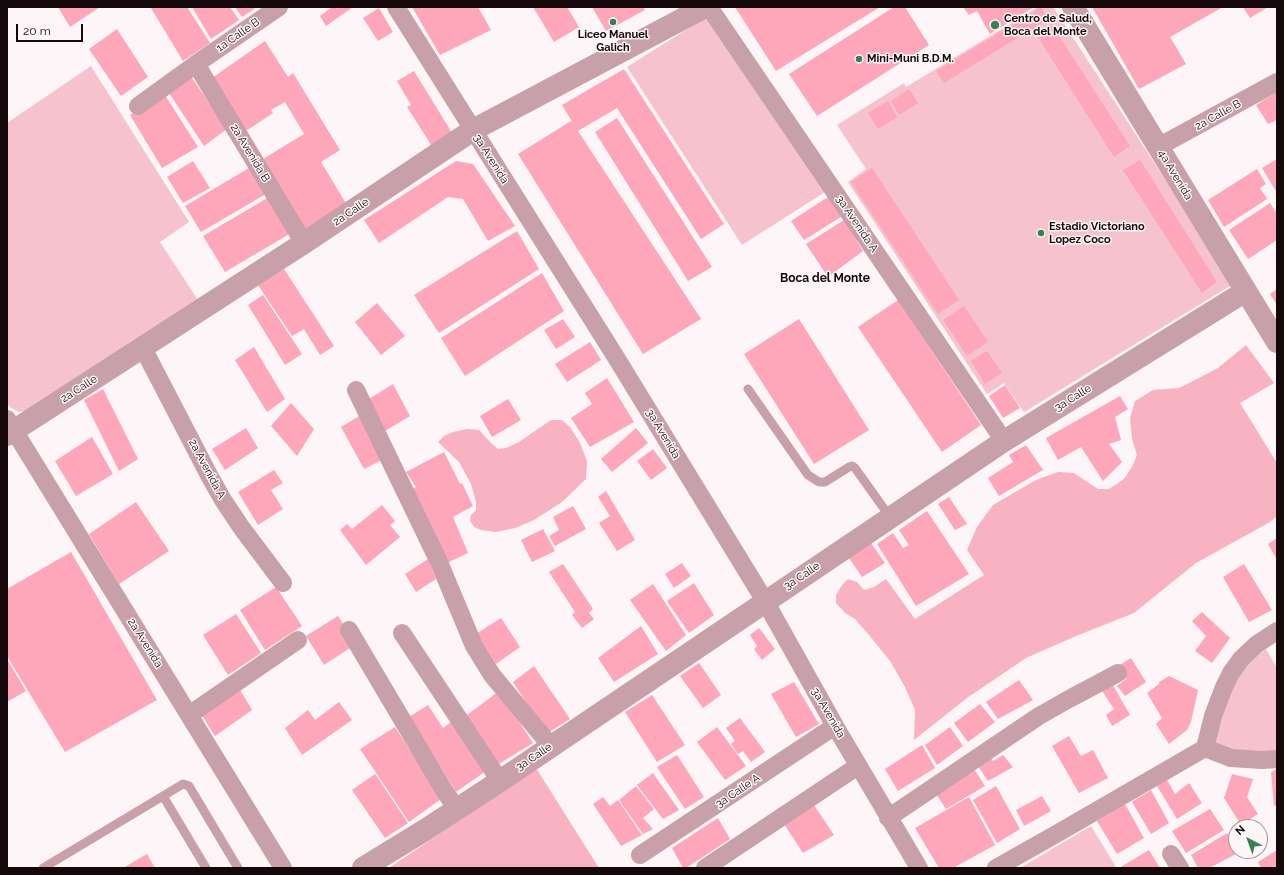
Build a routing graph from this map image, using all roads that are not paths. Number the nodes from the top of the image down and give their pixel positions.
1 (279, 7) edge
2 (396, 7) edge
3 (705, 7) edge
4 (710, 7) edge
5 (1073, 7) edge
6 (196, 64) junction
7 (1277, 82) edge
8 (138, 106) dead end
9 (473, 130) junction
10 (1158, 147) junction
11 (304, 243) junction
12 (1246, 290) junction
13 (1277, 342) edge
14 (143, 348) junction
15 (748, 389) dead end
16 (356, 390) dead end
17 (9, 428) edge
18 (1004, 441) junction
19 (890, 517) junction
20 (283, 582) dead end
21 (765, 601) junction
22 (349, 630) dead end
23 (1277, 632) edge
24 (402, 633) dead end
25 (298, 640) dead end
26 (1118, 673) dead end
27 (189, 715) junction
28 (835, 726) junction
29 (551, 746) junction
30 (1205, 748) junction
31 (1277, 759) edge
32 (858, 766) junction
33 (500, 781) junction
34 (163, 796) junction
35 (457, 809) junction
36 (888, 818) junction
37 (640, 855) dead end
38 (43, 868) edge
39 (206, 868) edge
40 (238, 868) edge
41 (283, 868) edge
42 (363, 868) edge
43 (705, 868) edge
44 (919, 868) edge
45 (996, 868) edge

1 - 6 street, 1a Calle B
2 - 9 street, 3a Avenida
3 - 9 street, 2a Calle
4 - 18 street, 3a Avenida A
5 - 10 street, 4a Avenida
6 - 8 street, 1a Calle B
6 - 11 street, 2a Avenida B
7 - 10 street, 2a Calle B
9 - 11 street, 2a Calle
9 - 21 street, 3a Avenida
10 - 12 street, 4a Avenida
11 - 14 street, 2a Calle
12 - 13 street, 4a Avenida
12 - 18 street, 3a Calle
14 - 17 street, 2a Calle
14 - 20 street, 2a Avenida A
15 - 19 lane
16 - 29 street
17 - 27 street, 2a Avenida
18 - 19 street, 3a Calle
19 - 21 street, 3a Calle
21 - 28 street, 3a Avenida
21 - 29 street, 3a Calle
22 - 35 street
23 - 30 street
24 - 33 street
25 - 27 street
26 - 36 street
27 - 41 street, 2a Avenida
28 - 32 street, 3a Avenida
28 - 37 street, 3a Calle A
29 - 33 street, 3a Calle
30 - 31 street
30 - 45 street
32 - 36 street, 3a Avenida
32 - 43 street
33 - 35 street, 3a Calle
34 - 38 lane
34 - 39 lane
34 - 40 lane
35 - 42 street, 3a Calle
36 - 44 street, 3a Avenida

